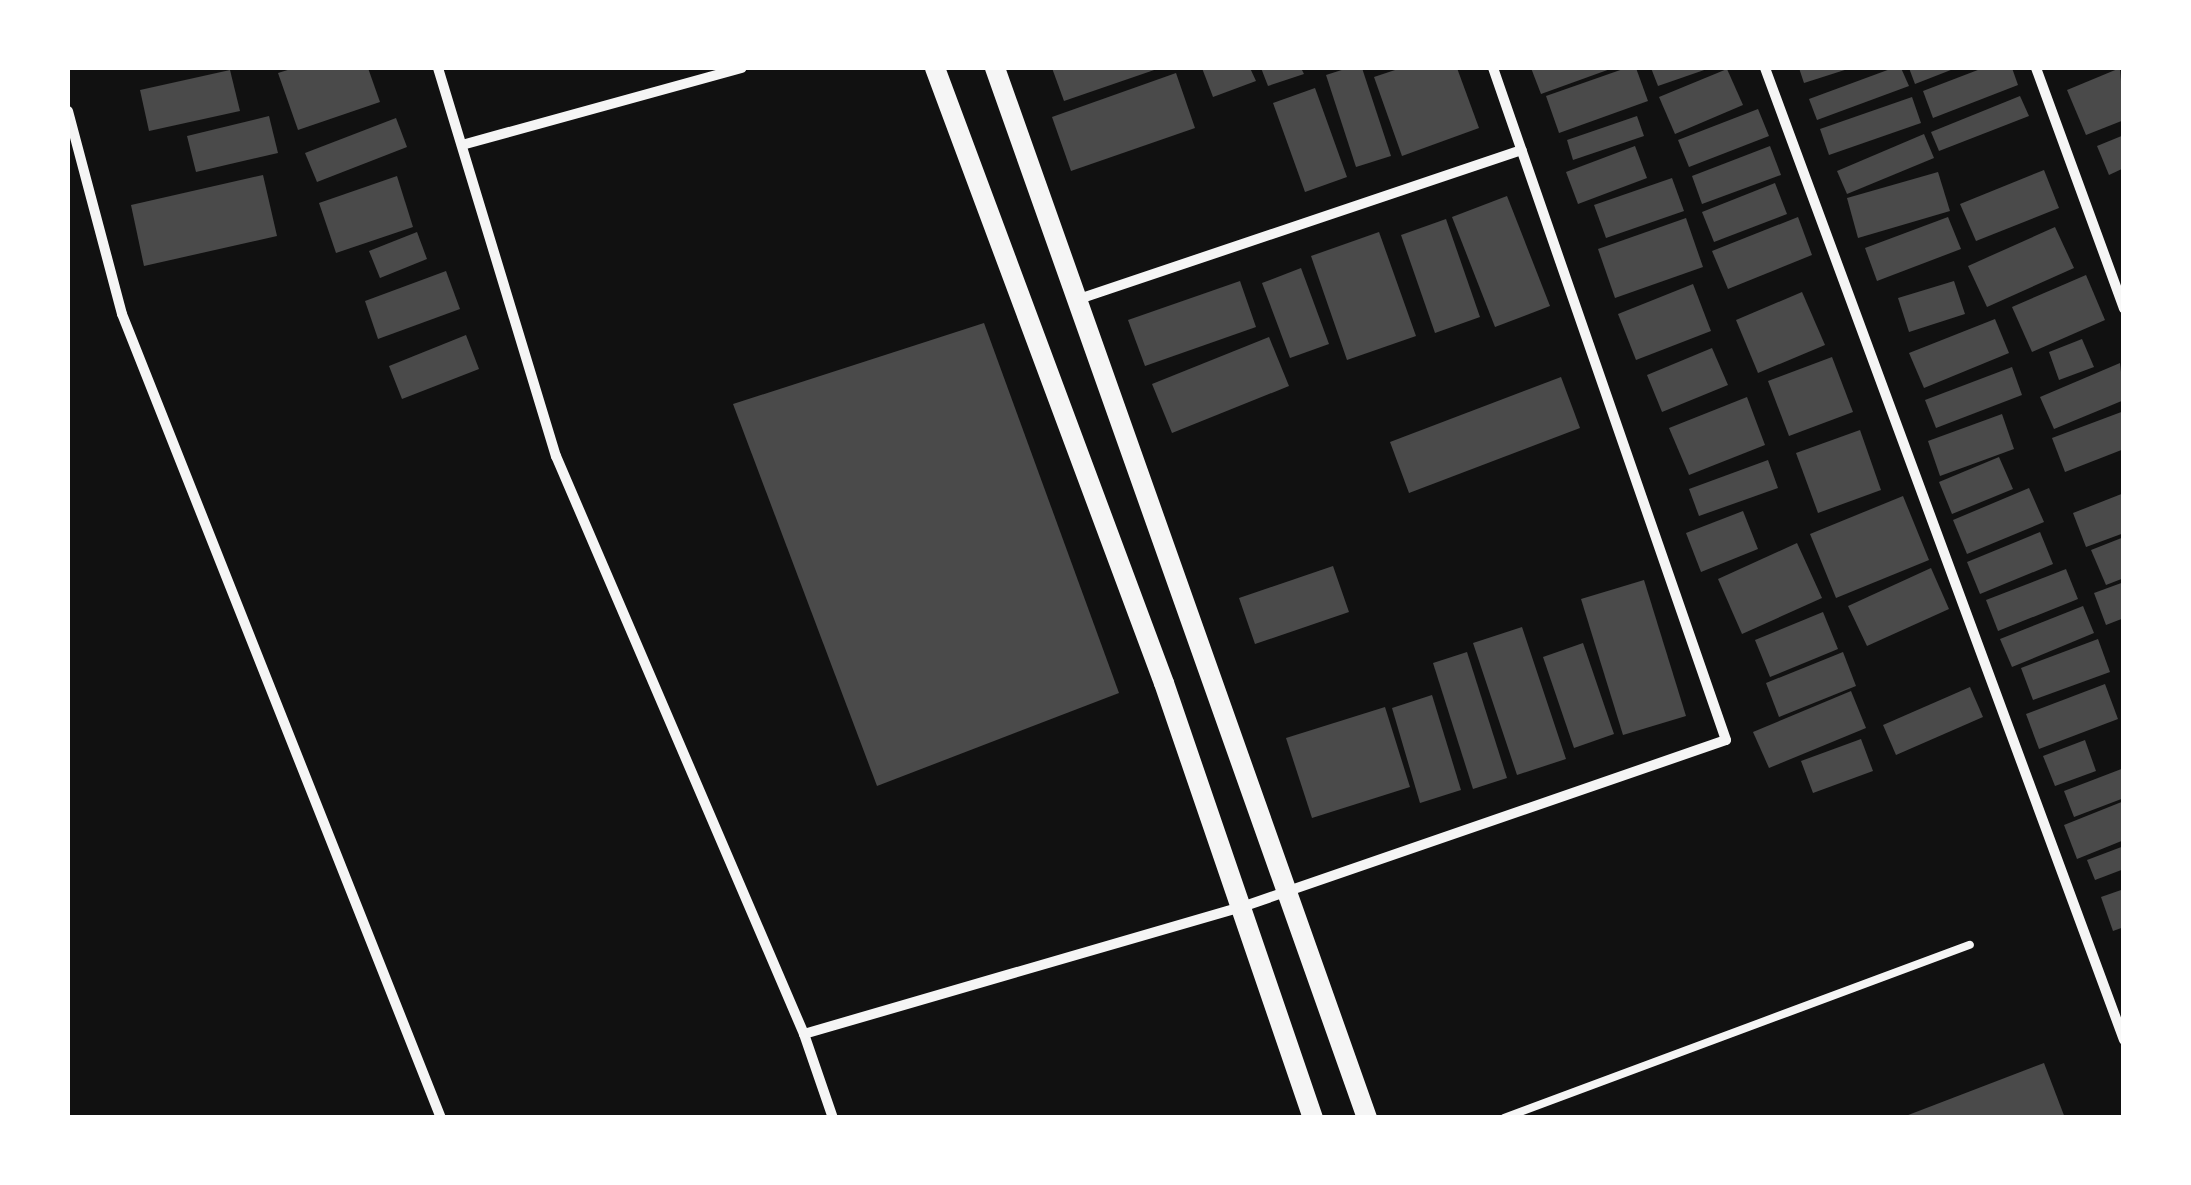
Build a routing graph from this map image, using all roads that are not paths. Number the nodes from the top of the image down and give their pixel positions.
1 (438, 68) edge
2 (742, 68) edge
3 (936, 68) edge
4 (995, 68) edge
5 (1493, 68) edge
6 (1765, 68) edge
7 (2036, 68) edge
8 (68, 110) edge
9 (462, 145) junction
10 (1522, 150) junction
11 (1079, 299) junction
12 (2124, 308) edge
13 (1287, 891) junction
14 (1238, 908) junction
15 (1970, 945) dead end
16 (804, 1034) junction
17 (2124, 1040) edge
18 (441, 1118) edge
19 (833, 1118) edge
20 (1313, 1118) edge
21 (1367, 1118) edge
22 (1504, 1118) edge

1 - 9 street
2 - 9 street
3 - 14 main road
4 - 11 main road
5 - 10 street
6 - 17 street
7 - 12 street
8 - 18 street
9 - 16 street
10 - 11 street
10 - 13 street
11 - 13 main road
13 - 14 street
13 - 21 main road
14 - 16 street
14 - 20 main road
15 - 22 lane
16 - 19 street

